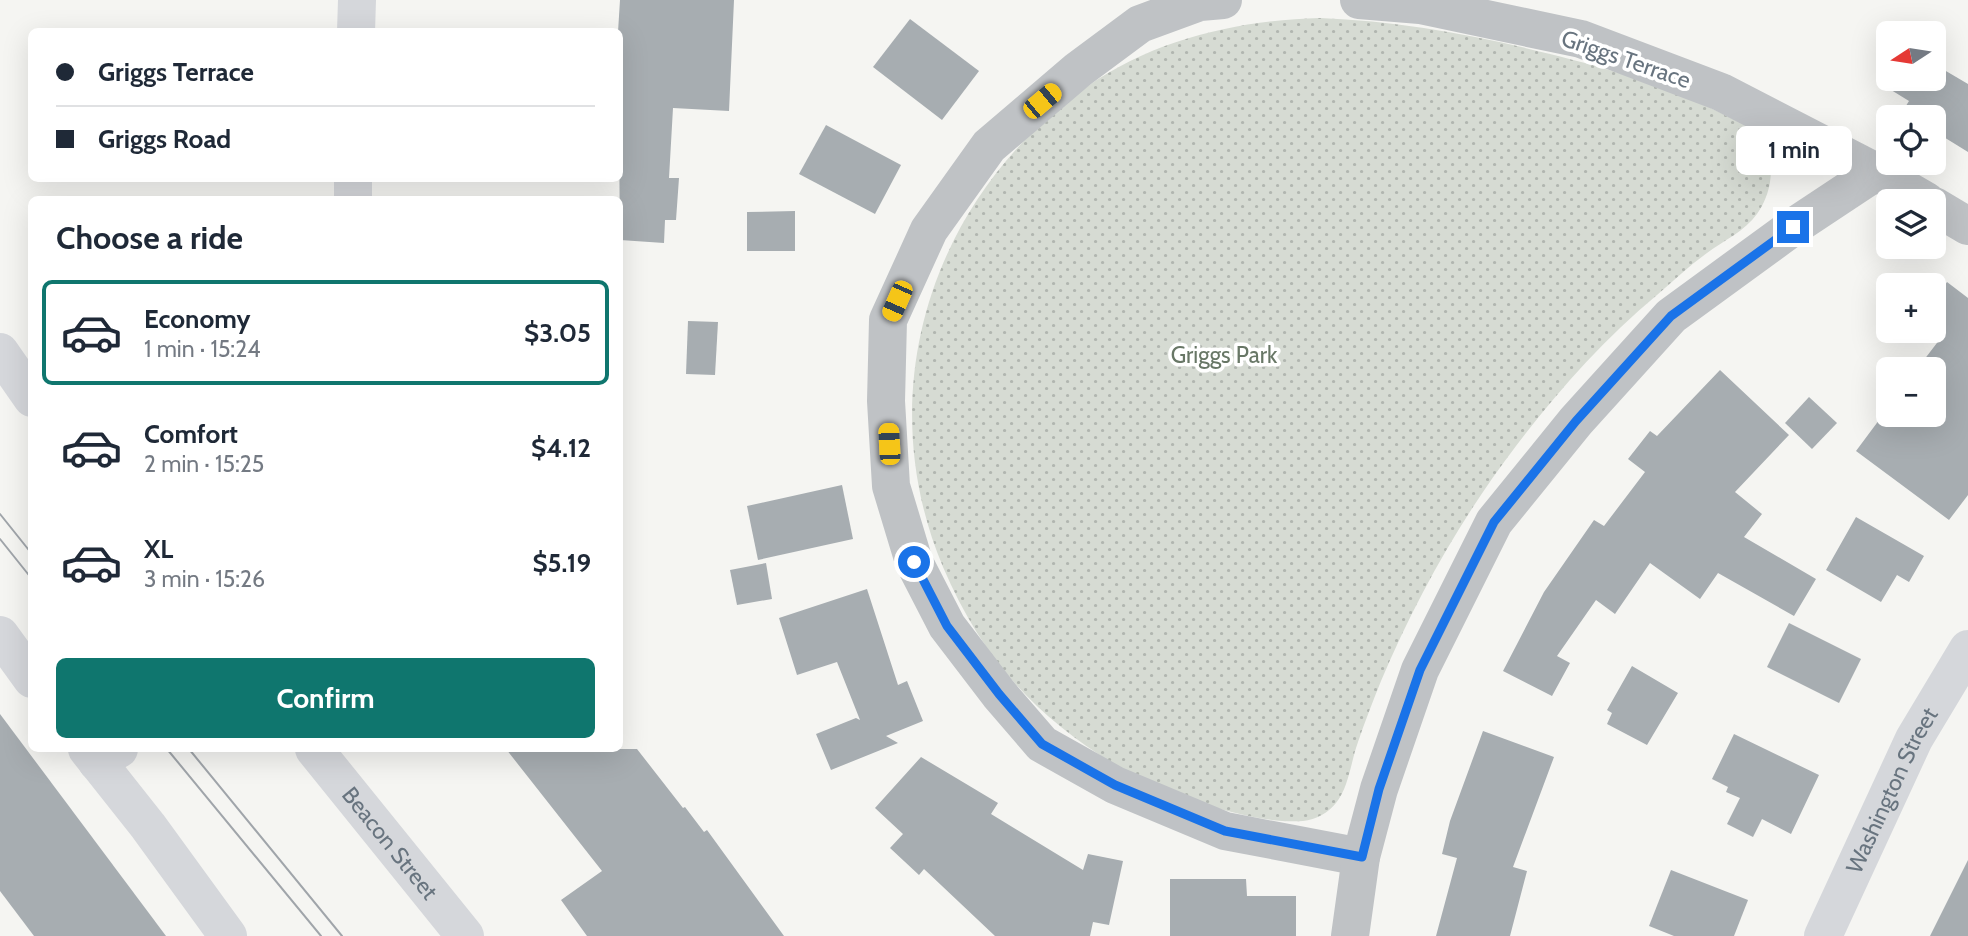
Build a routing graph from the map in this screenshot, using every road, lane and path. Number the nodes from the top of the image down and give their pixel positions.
1 (357, 0) edge
2 (1223, 0) edge
3 (1359, 0) edge
4 (356, 28) edge
5 (1876, 172) joint
6 (1881, 175) edge
7 (1905, 189) edge
8 (1946, 213) edge
9 (1968, 226) edge
10 (0, 352) edge
11 (28, 392) edge
12 (0, 635) edge
13 (1968, 649) edge
14 (28, 674) edge
15 (316, 752) edge
16 (101, 753) edge
17 (1362, 857) junction
18 (228, 936) edge
19 (465, 936) edge
20 (1350, 936) edge
21 (1823, 936) edge

1 - 4 main road
2 - 17 street
3 - 5 street, Griggs Terrace
5 - 17 street
6 - 7 street, Griggs Terrace
8 - 9 street
10 - 11 main road
12 - 14 main road
13 - 21 main road, Washington Street
15 - 19 main road, Beacon Street
16 - 18 main road
17 - 20 street

